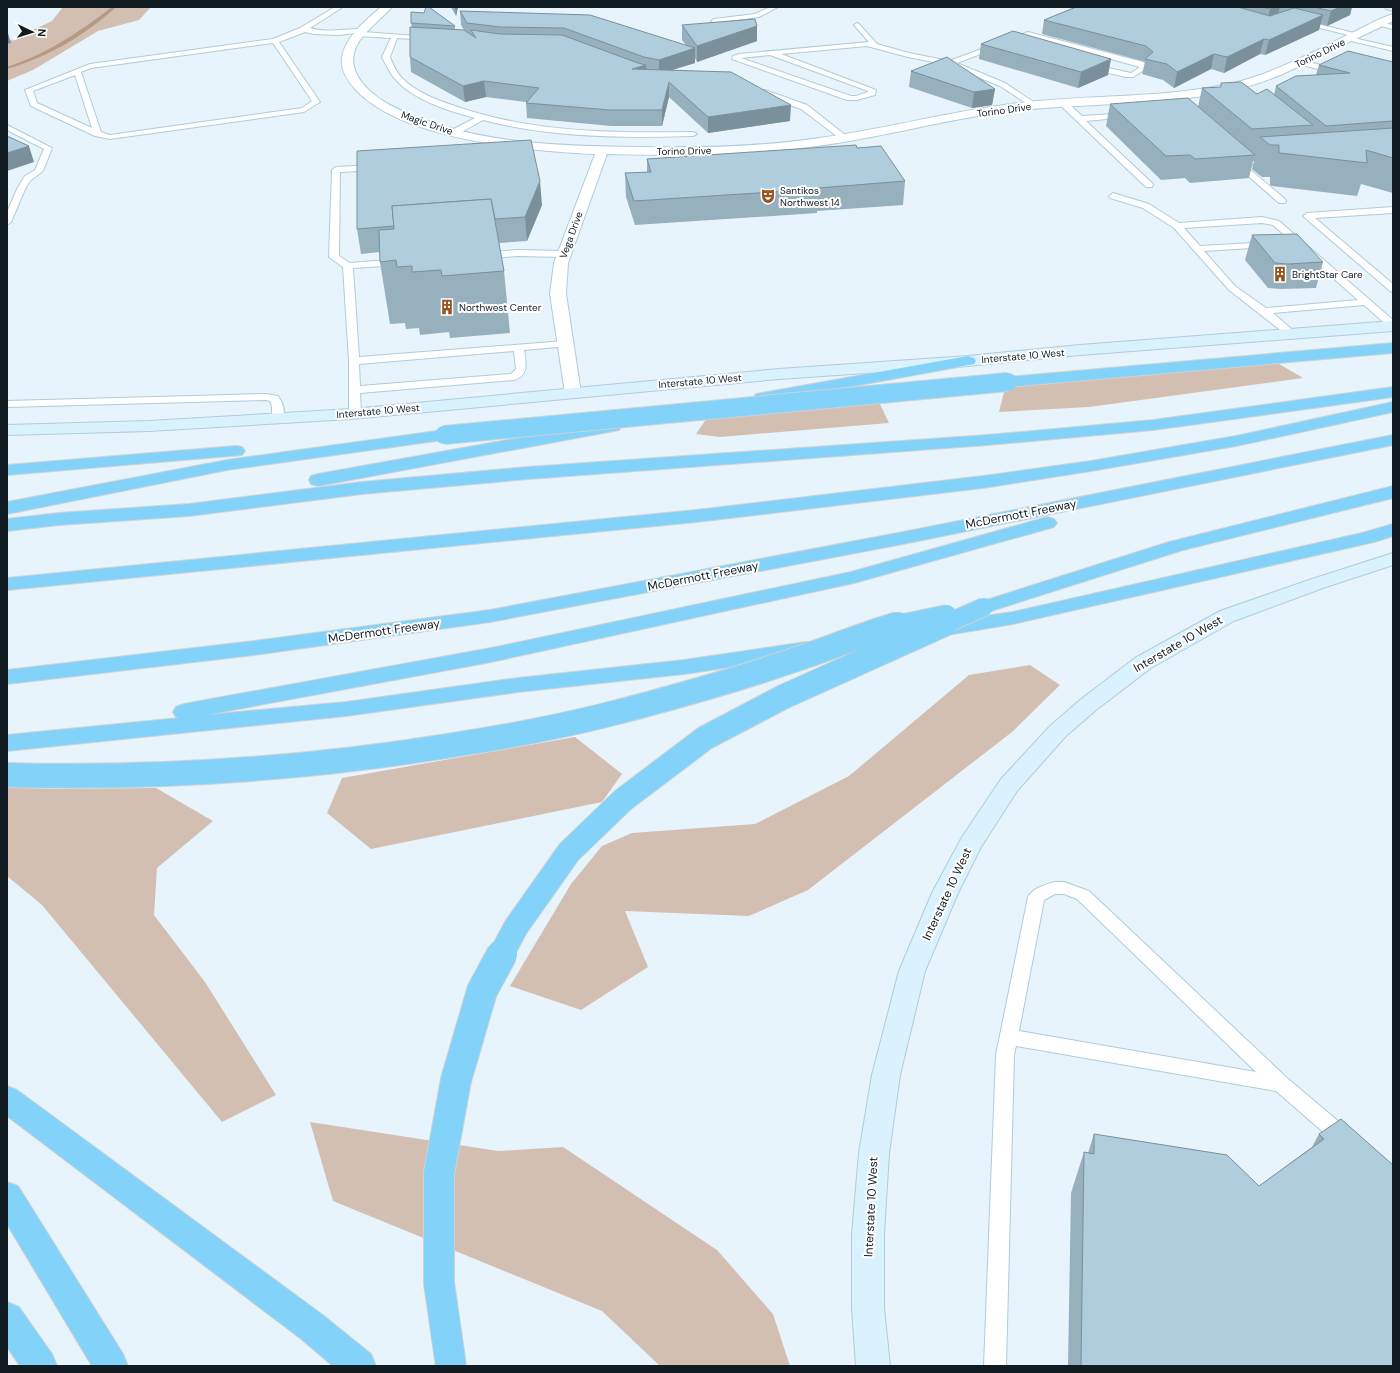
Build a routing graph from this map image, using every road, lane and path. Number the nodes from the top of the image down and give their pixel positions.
1 (340, 7) edge
2 (387, 7) edge
3 (775, 7) edge
4 (1390, 7) edge
5 (1393, 8) edge
6 (1393, 17) edge
7 (714, 21) edge
8 (1295, 21) edge
9 (857, 24) dead end
10 (1379, 24) junction
11 (1393, 27) edge
12 (307, 29) junction
13 (355, 32) junction
14 (395, 36) junction
15 (1353, 37) junction
16 (434, 38) edge
17 (275, 41) junction
18 (1007, 42) junction
19 (875, 45) junction
20 (1022, 46) edge
21 (1393, 49) edge
22 (771, 53) junction
23 (1301, 62) junction
24 (950, 63) junction
25 (1084, 64) edge
26 (78, 71) junction
27 (1327, 76) edge
28 (753, 89) edge
29 (1063, 103) junction
30 (1032, 105) junction
31 (1132, 114) edge
32 (482, 117) junction
33 (1079, 119) junction
34 (7, 127) edge
35 (453, 133) junction
36 (98, 134) junction
37 (693, 134) dead end
38 (845, 138) junction
39 (602, 151) junction
40 (1256, 165) edge
41 (382, 167) edge
42 (1149, 185) dead end
43 (1113, 196) dead end
44 (1282, 201) dead end
45 (1393, 210) edge
46 (7, 222) edge
47 (1177, 226) junction
48 (1298, 242) junction
49 (1198, 249) junction
50 (564, 254) junction
51 (471, 256) edge
52 (409, 261) edge
53 (348, 266) junction
54 (1393, 289) edge
55 (1366, 302) junction
56 (1264, 310) junction
57 (1393, 326) edge
58 (1292, 334) junction
59 (565, 344) junction
60 (518, 348) junction
61 (1393, 348) edge
62 (354, 361) junction
63 (968, 361) junction
64 (355, 390) junction
65 (1393, 392) edge
66 (573, 393) junction
67 (7, 404) edge
68 (1393, 408) edge
69 (355, 413) junction
70 (278, 418) junction
71 (7, 430) edge
72 (444, 435) junction
73 (1393, 440) edge
74 (7, 470) edge
75 (1202, 479) junction
76 (1393, 492) edge
77 (7, 508) edge
78 (59, 519) junction
79 (7, 524) edge
80 (1393, 530) edge
81 (1393, 559) edge
82 (7, 584) edge
83 (984, 607) junction
84 (7, 677) edge
85 (32, 740) junction
86 (7, 743) edge
87 (7, 775) edge
88 (1009, 1037) junction
89 (1281, 1084) junction
90 (7, 1099) edge
91 (1358, 1151) edge
92 (7, 1196) edge
93 (7, 1318) edge
94 (40, 1366) edge
95 (111, 1366) edge
96 (358, 1366) edge
97 (451, 1366) edge
98 (873, 1366) edge
99 (995, 1366) edge

1 - 12 lane
2 - 13 street, Magic Drive
3 - 7 lane
4 - 5 main road
6 - 10 street, Torino Drive
8 - 15 lane
9 - 19 lane
10 - 11 lane
10 - 15 street, Torino Drive
12 - 13 lane
12 - 17 lane
13 - 14 lane
13 - 35 street, Magic Drive
14 - 16 lane
14 - 32 lane
15 - 21 lane
15 - 23 street, Torino Drive
17 - 26 lane
17 - 36 lane
18 - 20 lane
18 - 24 lane
18 - 25 lane
19 - 22 lane
19 - 24 lane
22 - 22 lane
23 - 27 lane
23 - 29 street, Torino Drive
24 - 30 lane
26 - 36 lane
26 - 36 lane
28 - 38 lane
29 - 30 street, Torino Drive
29 - 33 lane
30 - 38 street, Torino Drive
31 - 33 lane
32 - 35 lane
32 - 37 lane
33 - 42 lane
34 - 46 lane
35 - 39 street, Magic Drive
38 - 39 street, Torino Drive
39 - 50 street, Vega Drive
40 - 44 lane
41 - 53 lane
43 - 47 lane
45 - 54 lane
47 - 48 lane
47 - 49 lane
48 - 49 lane
48 - 55 lane
49 - 56 lane
50 - 51 lane
50 - 59 street, Vega Drive
52 - 53 lane
53 - 62 lane
55 - 56 lane
55 - 57 lane
56 - 58 lane
57 - 58 main road, Interstate 10 West
58 - 63 main road, Interstate 10 West
59 - 60 lane
59 - 66 street, Vega Drive
60 - 62 lane
60 - 64 lane
61 - 72 highway, bridge
62 - 64 lane
63 - 66 main road, Interstate 10 West
63 - 78 highway
64 - 69 lane
65 - 78 highway
66 - 69 main road, Interstate 10 West
67 - 70 lane
68 - 82 highway
69 - 70 main road, Interstate 10 West
70 - 71 main road, Interstate 10 West
72 - 74 highway
72 - 77 highway
73 - 75 highway, McDermott Freeway
75 - 84 highway, McDermott Freeway
75 - 85 highway
76 - 83 highway
78 - 79 highway
80 - 85 highway
81 - 98 main road, Interstate 10 West
83 - 87 highway, bridge
83 - 97 highway, bridge
85 - 86 highway
88 - 89 lane
88 - 89 lane
88 - 99 lane
89 - 91 lane
90 - 96 highway
92 - 95 highway
93 - 94 highway

